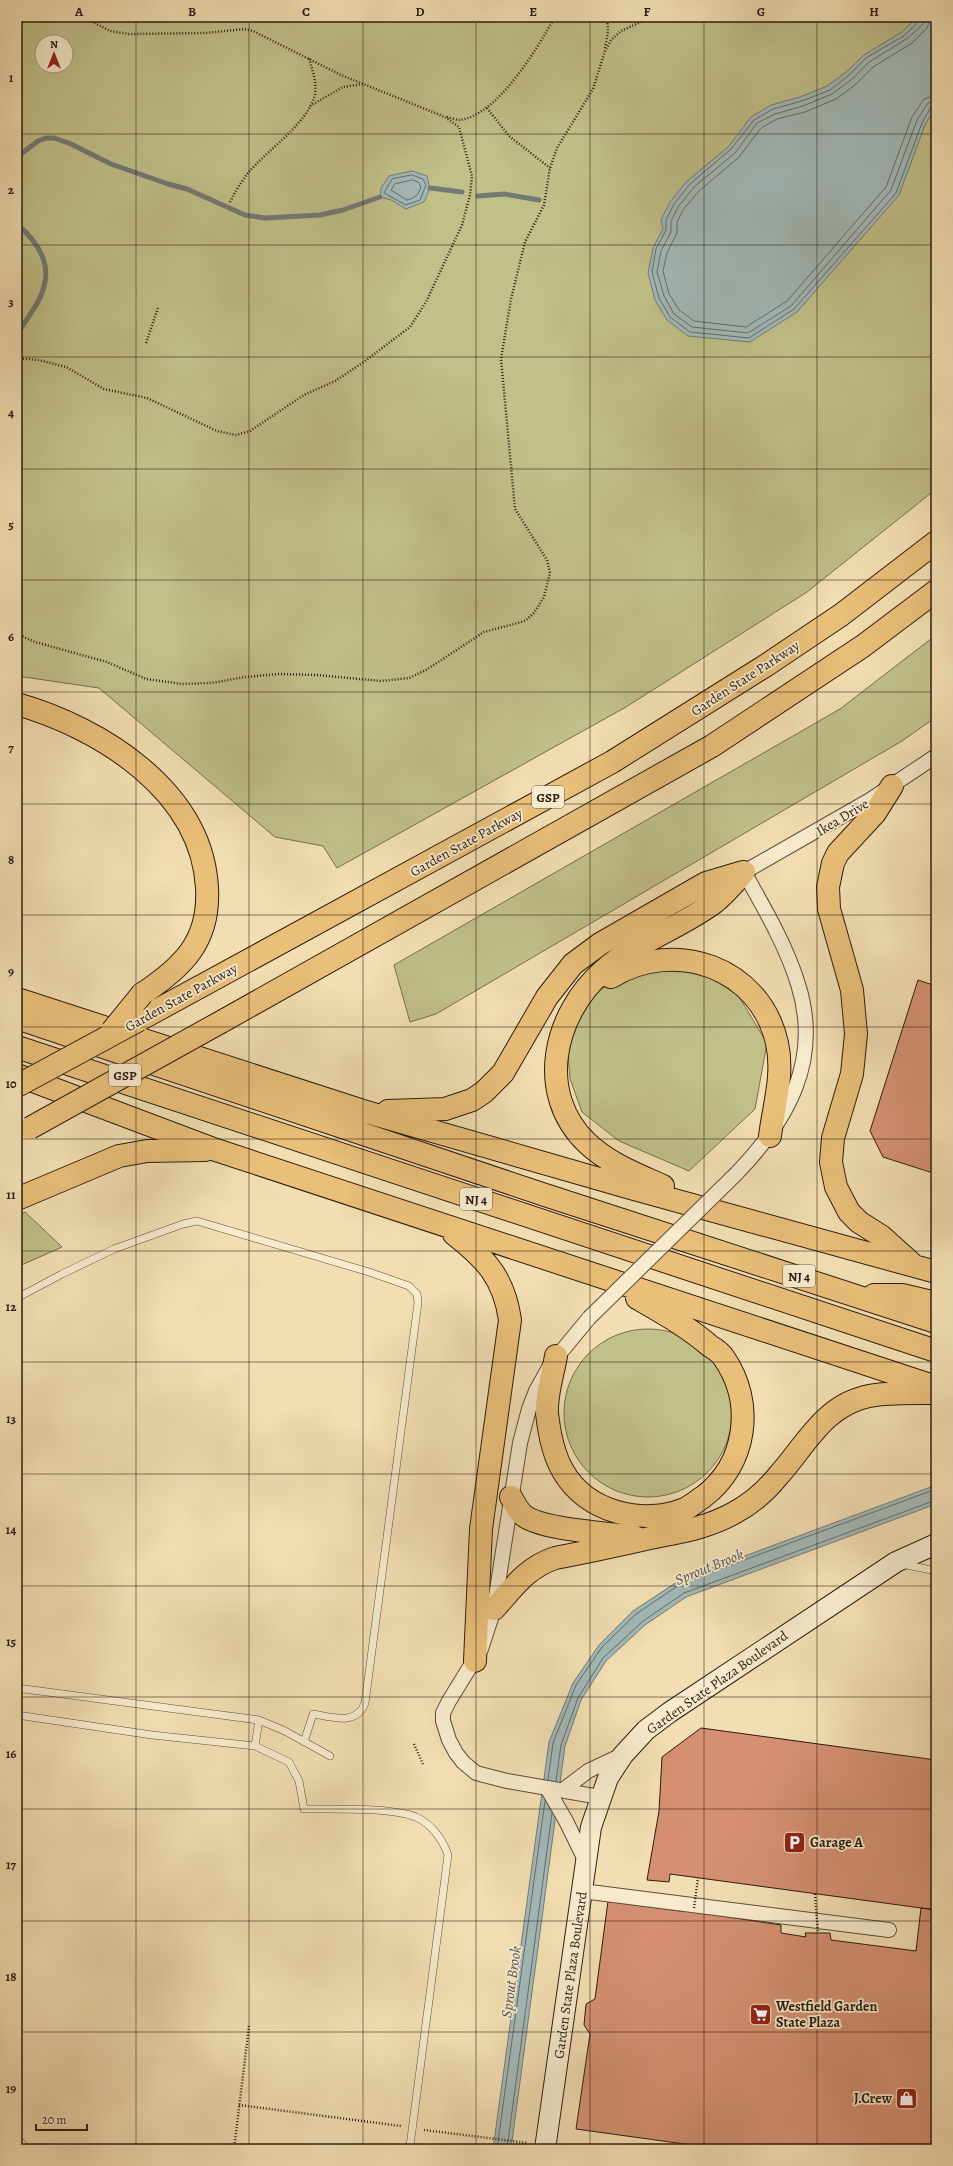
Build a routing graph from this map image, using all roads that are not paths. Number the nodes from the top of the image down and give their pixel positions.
1 (936, 542) edge
2 (936, 591) edge
3 (17, 704) edge
4 (936, 756) edge
5 (892, 786) junction
6 (744, 872) junction
7 (581, 995) junction
8 (17, 999) edge
9 (17, 1018) edge
10 (106, 1038) junction
11 (17, 1047) edge
12 (17, 1075) edge
13 (17, 1086) edge
14 (363, 1111) junction
15 (23, 1131) edge
16 (770, 1136) junction
17 (216, 1150) junction
18 (17, 1200) edge
19 (732, 1217) junction
20 (446, 1227) junction
21 (914, 1266) junction
22 (936, 1272) edge
23 (596, 1275) junction
24 (854, 1295) junction
25 (17, 1298) edge
26 (936, 1303) edge
27 (936, 1322) edge
28 (936, 1351) edge
29 (556, 1356) junction
30 (936, 1387) edge
31 (936, 1394) edge
32 (511, 1496) junction
33 (650, 1538) junction
34 (936, 1544) edge
35 (896, 1562) junction
36 (936, 1571) edge
37 (494, 1609) junction
38 (475, 1660) junction
39 (17, 1688) edge
40 (17, 1716) edge
41 (259, 1720) junction
42 (304, 1742) junction
43 (255, 1746) junction
44 (623, 1755) junction
45 (330, 1756) dead end
46 (547, 1788) junction
47 (563, 1790) junction
48 (600, 1797) junction
49 (586, 1862) junction
50 (582, 1891) junction
51 (889, 1930) dead end
52 (17, 2139) edge
53 (410, 2146) dead end
54 (28, 2149) edge
55 (545, 2149) edge

1 - 10 highway, Garden State Parkway / GSP, bridge
2 - 15 highway, GSP, bridge
3 - 10 highway, bridge
4 - 5 street, Ikea Drive
5 - 6 street, Ikea Drive
5 - 21 highway
6 - 7 highway
6 - 14 highway
6 - 16 street
7 - 16 highway
7 - 19 highway
8 - 14 highway
9 - 24 highway, NJ 4
10 - 13 highway, Garden State Parkway / GSP, bridge
11 - 28 highway, NJ 4
12 - 17 highway
14 - 19 highway
16 - 29 street, bridge
17 - 18 highway
17 - 20 highway
19 - 21 highway
20 - 23 highway
20 - 38 highway
21 - 22 highway
23 - 29 highway
23 - 30 highway
24 - 26 highway
24 - 27 highway, NJ 4
25 - 42 lane
29 - 32 street
31 - 33 highway
32 - 33 highway
32 - 37 street
33 - 37 highway
34 - 35 street, Garden State Plaza Boulevard
35 - 36 lane
35 - 44 street, Garden State Plaza Boulevard
37 - 38 street
38 - 46 street
39 - 41 lane
40 - 43 lane
41 - 42 lane
41 - 43 lane
42 - 45 lane
43 - 53 lane
44 - 47 street
44 - 48 street, Garden State Plaza Boulevard
46 - 47 street
46 - 49 street
47 - 48 street
48 - 49 street, Garden State Plaza Boulevard
49 - 50 street, Garden State Plaza Boulevard
50 - 51 street
50 - 55 street, Garden State Plaza Boulevard
52 - 54 lane

